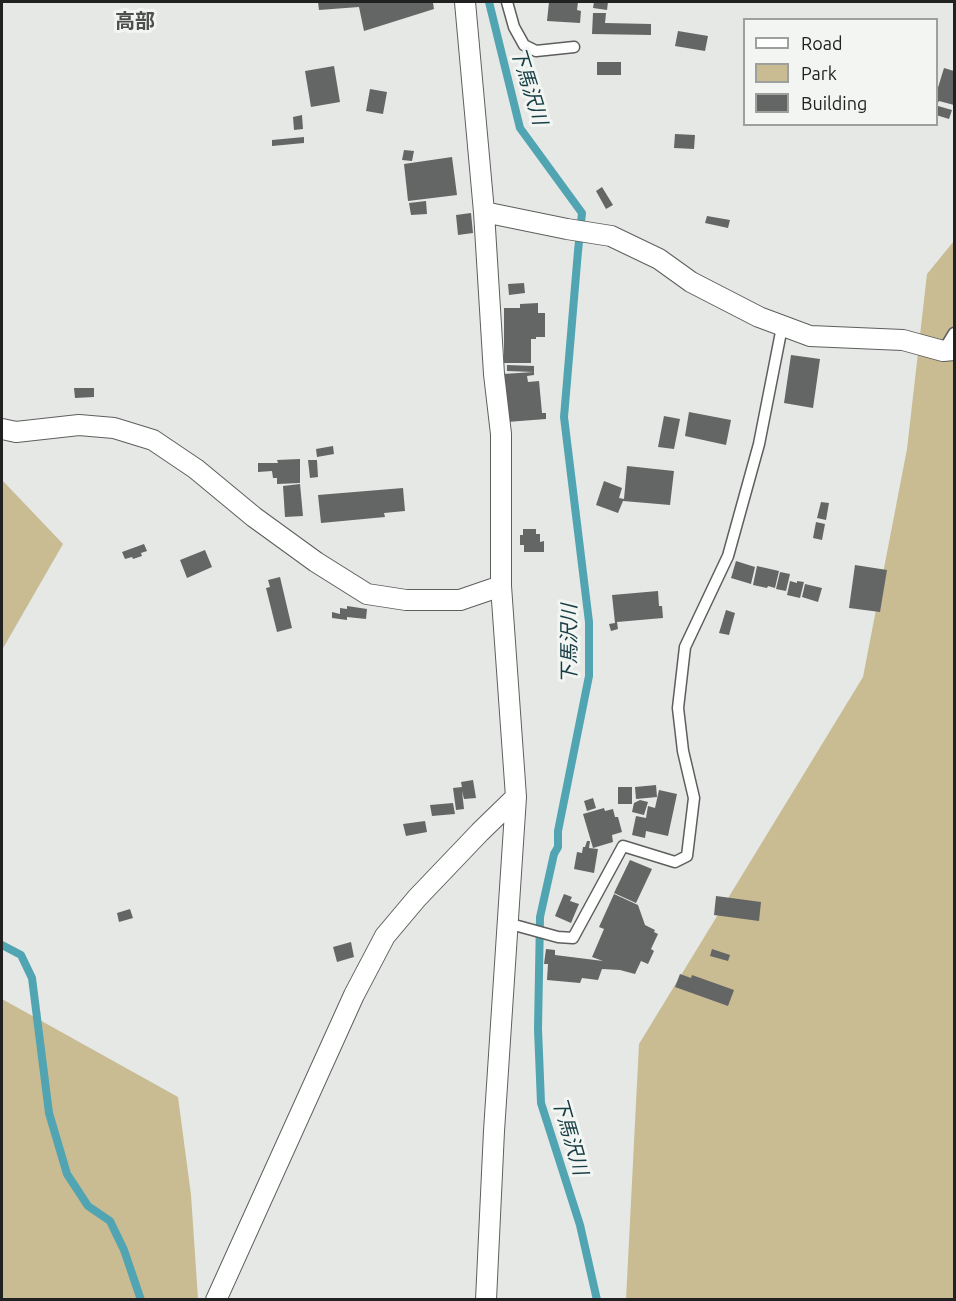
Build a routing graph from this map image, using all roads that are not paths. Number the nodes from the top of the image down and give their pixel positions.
1 (465, 2) edge
2 (507, 2) edge
3 (574, 47) dead end
4 (484, 212) junction
5 (782, 327) junction
6 (954, 333) edge
7 (949, 350) edge
8 (2, 429) edge
9 (501, 586) junction
10 (516, 797) junction
11 (516, 925) junction
12 (216, 1299) edge
13 (486, 1299) edge

1 - 4 street
2 - 3 lane
4 - 5 street
4 - 9 street
5 - 7 street
5 - 11 lane
6 - 7 lane
8 - 9 street
9 - 10 street
10 - 11 street
10 - 12 street
11 - 13 street

